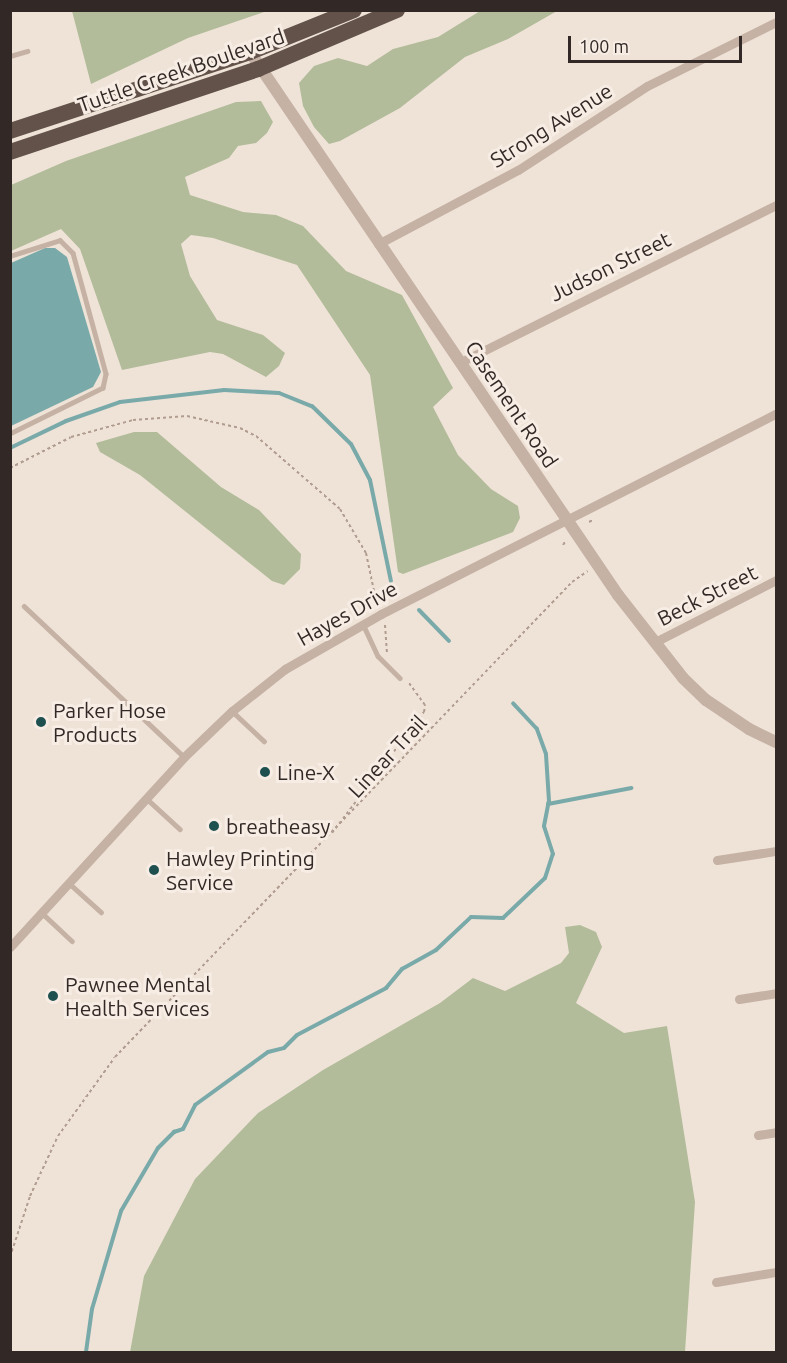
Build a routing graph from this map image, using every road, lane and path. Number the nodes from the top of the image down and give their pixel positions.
1 (354, 10) edge
2 (397, 10) edge
3 (777, 22) edge
4 (27, 51) dead end
5 (250, 52) junction
6 (10, 56) edge
7 (258, 69) junction
8 (10, 131) edge
9 (10, 152) edge
10 (777, 205) edge
11 (378, 244) junction
12 (10, 256) edge
13 (461, 362) junction
14 (777, 414) edge
15 (10, 434) edge
16 (10, 468) edge
17 (567, 519) junction
18 (593, 520) dead end
19 (589, 522) dead end
20 (588, 570) dead end
21 (777, 580) edge
22 (24, 606) dead end
23 (381, 614) junction
24 (363, 624) junction
25 (655, 642) junction
26 (385, 663) junction
27 (400, 678) joint
28 (232, 711) junction
29 (264, 741) dead end
30 (777, 742) edge
31 (184, 757) junction
32 (146, 798) junction
33 (180, 830) dead end
34 (327, 840) junction
35 (777, 851) edge
36 (717, 861) dead end
37 (70, 884) junction
38 (101, 912) dead end
39 (42, 913) junction
40 (72, 941) dead end
41 (12, 943) edge
42 (777, 993) edge
43 (739, 999) dead end
44 (777, 1132) edge
45 (758, 1136) dead end
46 (10, 1257) edge
47 (777, 1272) edge
48 (716, 1282) dead end

1 - 5 highway, Tuttle Creek Boulevard
2 - 7 highway, Tuttle Creek Boulevard
3 - 11 street, Strong Avenue
4 - 6 lane
5 - 7 street, Casement Road
5 - 8 highway, Tuttle Creek Boulevard
7 - 9 highway, Tuttle Creek Boulevard
7 - 11 street, Casement Road
10 - 13 street, Judson Street
11 - 13 street, Casement Road
12 - 15 lane
13 - 17 street, Casement Road
14 - 17 street, Hayes Drive
16 - 23 path
17 - 23 street, Hayes Drive
17 - 25 street, Casement Road
18 - 19 path
20 - 34 path, Linear Trail
21 - 25 street, Beck Street
22 - 31 lane
23 - 24 street, Hayes Drive
23 - 26 path
24 - 26 lane
24 - 28 street, Hayes Drive
25 - 30 street, Casement Road
26 - 27 lane
27 - 34 path
28 - 29 lane
28 - 31 street, Hayes Drive
31 - 32 street, Hayes Drive
32 - 33 lane
32 - 37 street, Hayes Drive
34 - 46 path, Linear Trail
35 - 36 street
37 - 38 lane
37 - 39 street, Hayes Drive
39 - 40 lane
39 - 41 street, Hayes Drive
42 - 43 street
44 - 45 street
47 - 48 street

